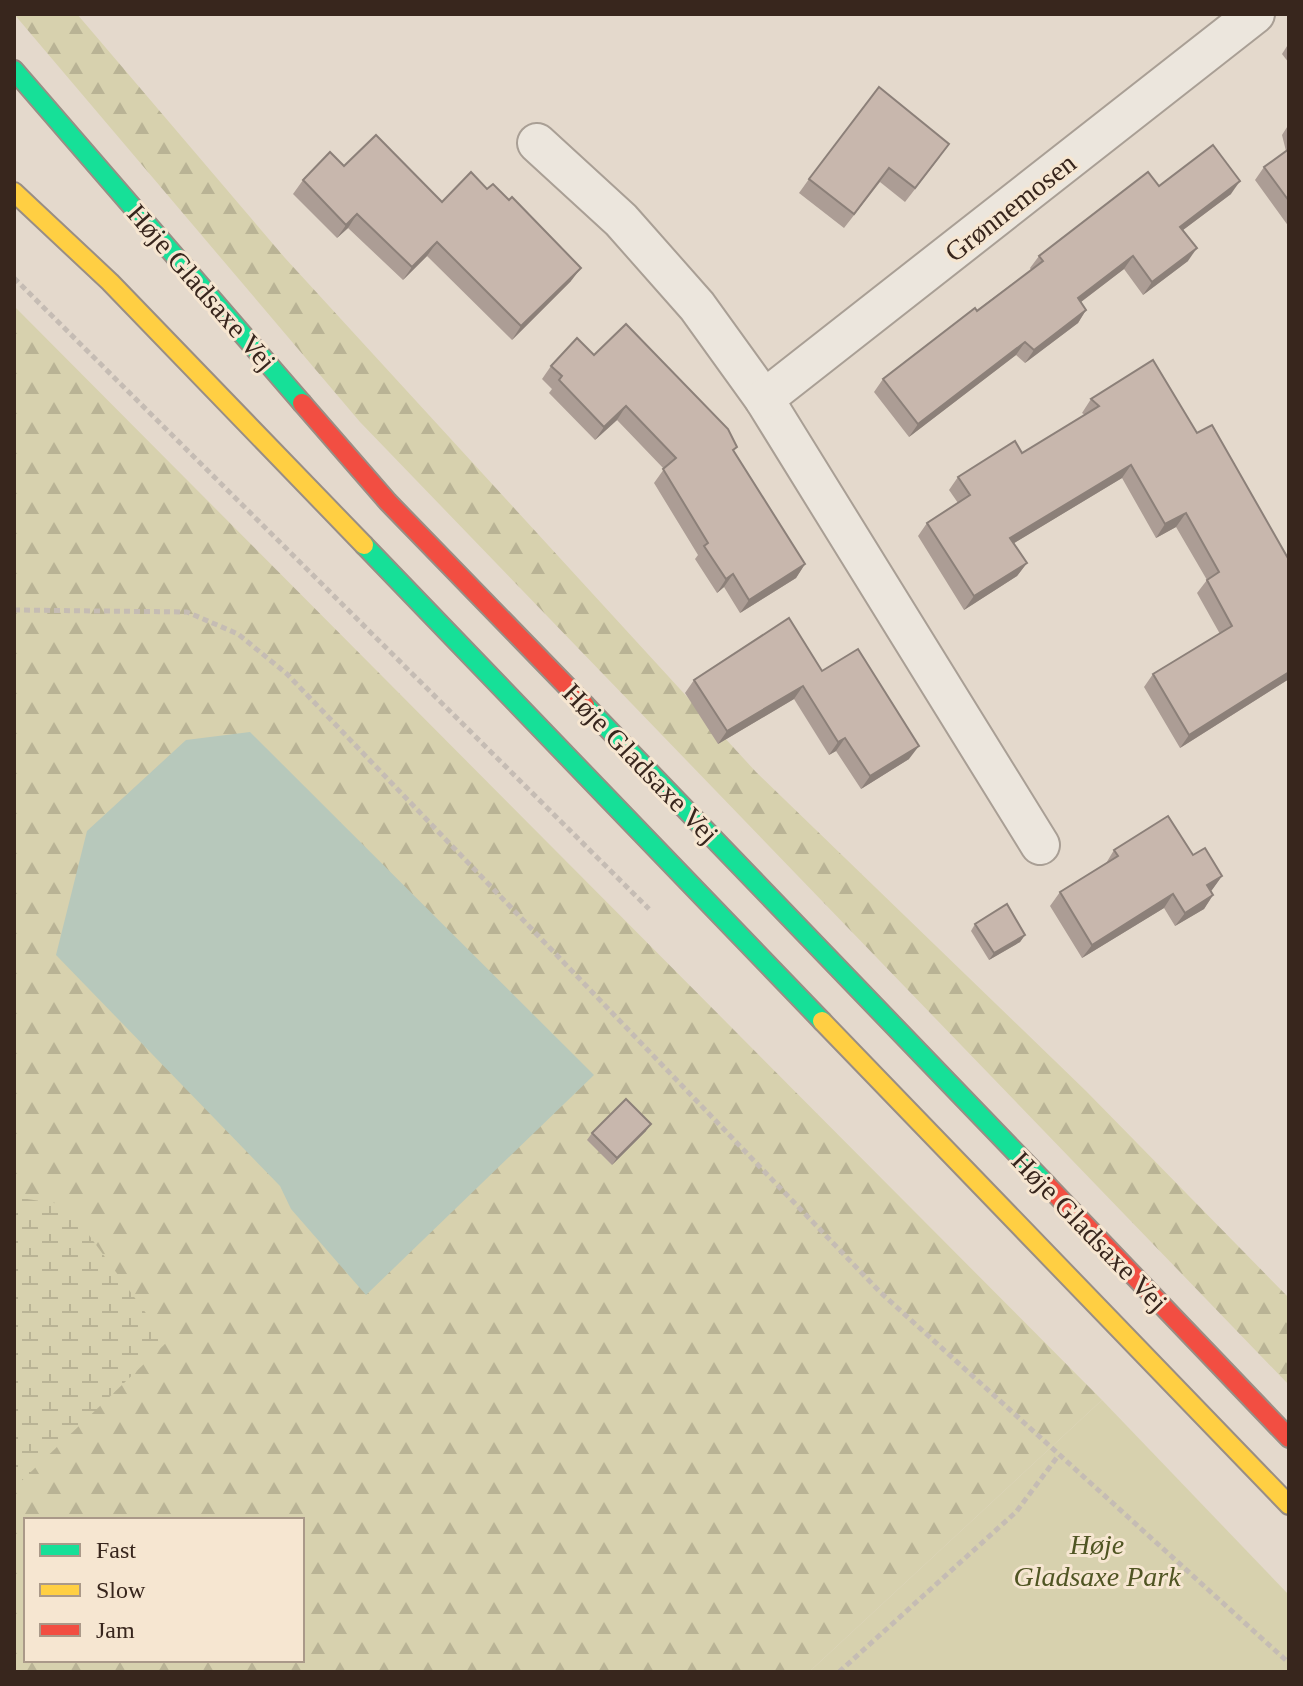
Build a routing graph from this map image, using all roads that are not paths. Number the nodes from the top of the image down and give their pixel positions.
1 (1255, 14) edge
2 (14, 70) edge
3 (537, 143) dead end
4 (14, 192) edge
5 (764, 399) junction
6 (1040, 845) dead end
7 (1289, 1438) edge
8 (1289, 1505) edge

1 - 5 street, Grønnemosen
2 - 7 street, Høje Gladsaxe Vej
3 - 5 street
4 - 8 street, Høje Gladsaxe Vej
5 - 6 street

